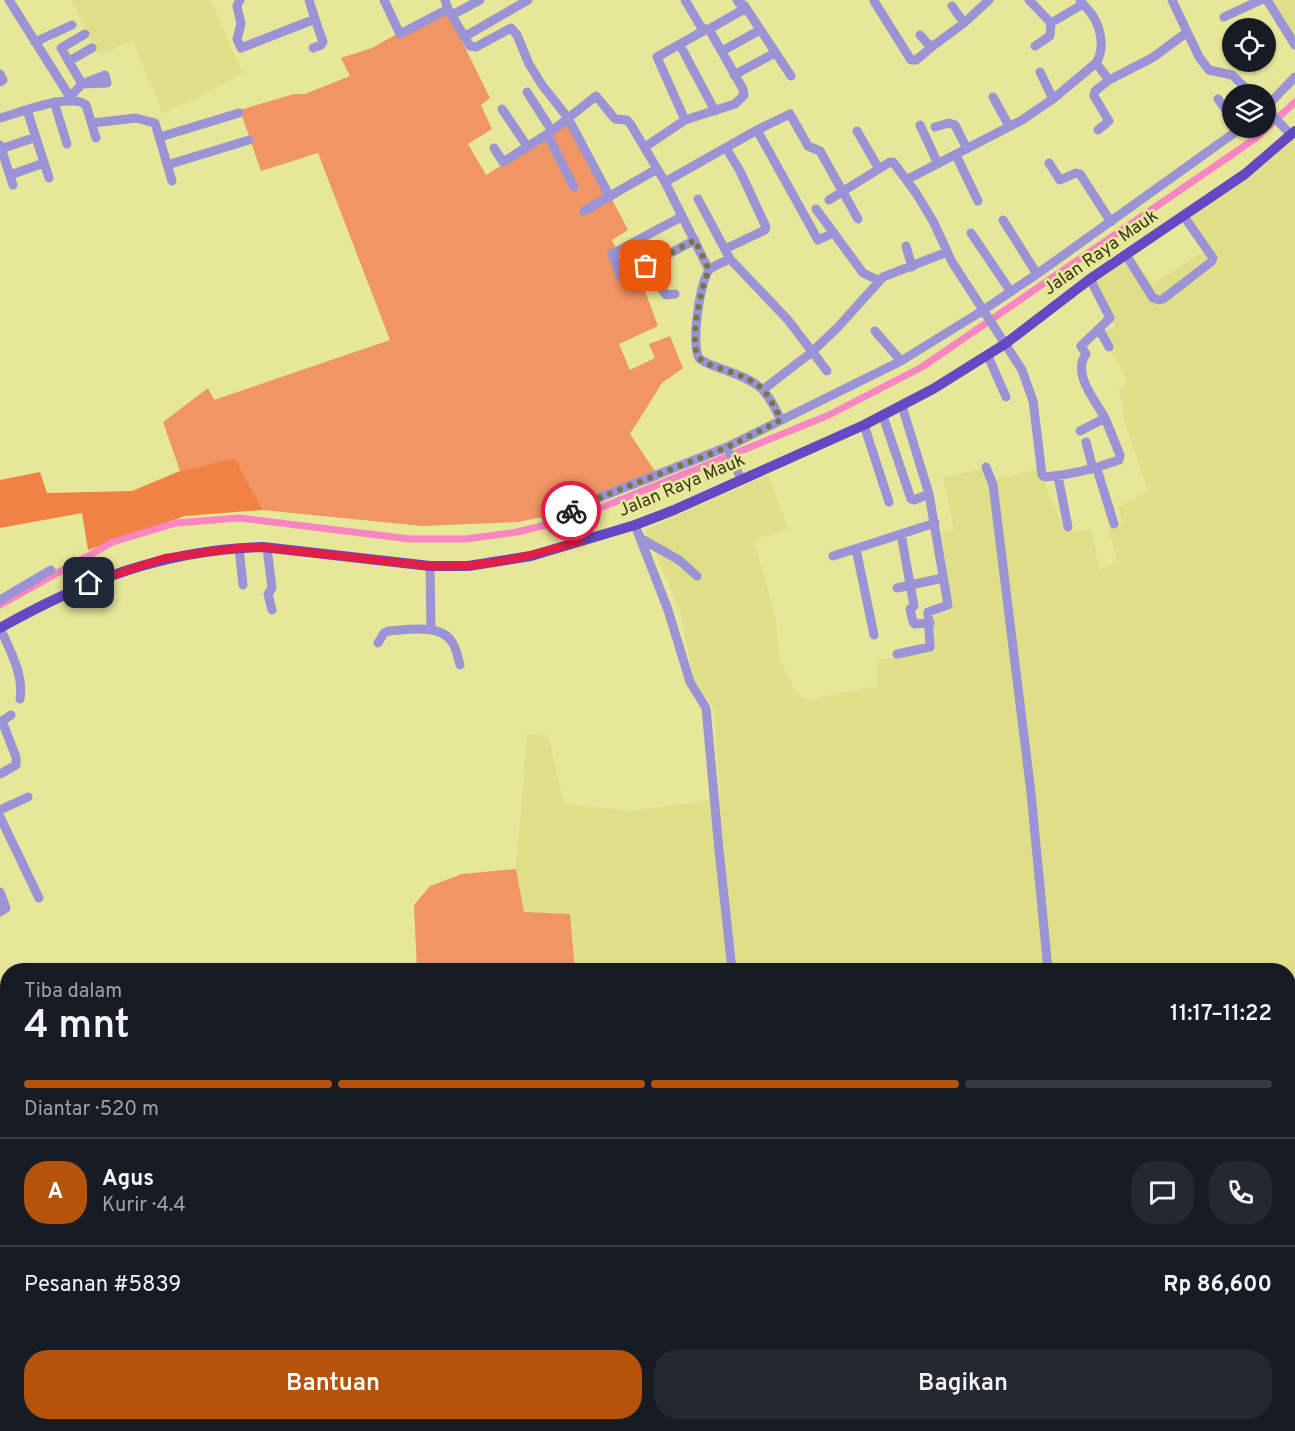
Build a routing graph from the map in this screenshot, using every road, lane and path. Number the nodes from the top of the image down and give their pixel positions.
1 (9, 0) edge
2 (240, 0) edge
3 (309, 0) edge
4 (384, 0) edge
5 (480, 0) edge
6 (528, 0) edge
7 (685, 0) edge
8 (754, 0) edge
9 (872, 0) edge
10 (989, 0) edge
11 (1029, 0) edge
12 (1172, 0) edge
13 (1261, 0) edge
14 (1267, 0) edge
15 (1082, 2) edge
16 (742, 4) edge
17 (952, 6) dead end
18 (449, 8) edge
19 (1224, 17) dead end
20 (315, 19) junction
21 (964, 23) junction
22 (1051, 23) junction
23 (72, 25) dead end
24 (760, 30) junction
25 (707, 31) junction
26 (1186, 33) junction
27 (85, 34) dead end
28 (920, 35) dead end
29 (464, 37) junction
30 (35, 42) junction
31 (680, 45) junction
32 (1295, 45) edge
33 (933, 46) junction
34 (1035, 46) dead end
35 (92, 48) dead end
36 (313, 48) dead end
37 (722, 51) junction
38 (775, 53) junction
39 (69, 61) junction
40 (1096, 63) junction
41 (1040, 72) dead end
42 (0, 74) edge
43 (734, 75) junction
44 (791, 76) dead end
45 (1295, 77) edge
46 (1109, 80) junction
47 (0, 82) edge
48 (1241, 84) edge
49 (527, 92) dead end
50 (993, 97) dead end
51 (1276, 98) edge
52 (70, 99) junction
53 (1053, 99) junction
54 (1218, 99) dead end
55 (54, 102) junction
56 (1222, 105) edge
57 (502, 109) dead end
58 (27, 110) junction
59 (715, 111) junction
60 (239, 113) dead end
61 (1276, 117) edge
62 (0, 118) edge
63 (568, 118) junction
64 (685, 120) junction
65 (92, 123) junction
66 (920, 125) dead end
67 (1009, 126) junction
68 (935, 127) dead end
69 (757, 130) junction
70 (1098, 130) dead end
71 (857, 131) dead end
72 (1291, 132) edge
73 (549, 133) junction
74 (36, 137) junction
75 (160, 137) junction
76 (96, 138) dead end
77 (1226, 138) edge
78 (249, 140) dead end
79 (67, 144) dead end
80 (527, 146) junction
81 (0, 147) edge
82 (645, 147) junction
83 (494, 148) dead end
84 (726, 148) junction
85 (967, 149) junction
86 (956, 155) junction
87 (45, 163) junction
88 (1049, 163) dead end
89 (939, 164) junction
90 (167, 165) junction
91 (657, 169) junction
92 (879, 169) junction
93 (10, 175) junction
94 (49, 177) dead end
95 (906, 180) junction
96 (172, 181) dead end
97 (665, 182) junction
98 (13, 185) dead end
99 (574, 187) dead end
100 (843, 191) junction
101 (610, 197) junction
102 (698, 199) dead end
103 (829, 200) dead end
104 (978, 201) dead end
105 (816, 209) dead end
106 (584, 211) dead end
107 (1183, 215) junction
108 (681, 217) junction
109 (858, 219) dead end
110 (1003, 220) dead end
111 (1111, 222) junction
112 (833, 233) junction
113 (971, 233) dead end
114 (695, 240) junction
115 (906, 246) dead end
116 (725, 249) junction
117 (947, 252) junction
118 (1126, 255) junction
119 (730, 259) junction
120 (912, 267) junction
121 (709, 270) junction
122 (1037, 274) junction
123 (621, 277) dead end
124 (1090, 279) junction
125 (878, 280) junction
126 (1011, 292) junction
127 (675, 294) dead end
128 (984, 313) junction
129 (1099, 329) junction
130 (875, 331) dead end
131 (1003, 342) junction
132 (1109, 347) dead end
133 (812, 352) junction
134 (988, 356) junction
135 (901, 361) junction
136 (827, 371) dead end
137 (764, 389) junction
138 (1006, 397) dead end
139 (902, 406) junction
140 (883, 416) junction
141 (1105, 418) junction
142 (781, 420) junction
143 (864, 425) junction
144 (1080, 431) dead end
145 (1086, 442) dead end
146 (728, 449) junction
147 (986, 467) dead end
148 (1095, 469) junction
149 (740, 476) junction
150 (1059, 476) junction
151 (929, 494) junction
152 (889, 502) dead end
153 (935, 523) junction
154 (1114, 524) dead end
155 (635, 525) junction
156 (1068, 527) dead end
157 (901, 534) junction
158 (580, 538) junction
159 (640, 538) junction
160 (239, 548) junction
161 (267, 548) junction
162 (856, 549) junction
163 (833, 556) dead end
164 (430, 566) junction
165 (51, 570) dead end
166 (697, 576) dead end
167 (943, 578) junction
168 (243, 585) dead end
169 (911, 585) junction
170 (897, 588) dead end
171 (0, 599) edge
172 (272, 610) dead end
173 (930, 623) junction
174 (0, 628) edge
175 (431, 630) junction
176 (874, 635) dead end
177 (378, 643) dead end
178 (897, 654) dead end
179 (460, 665) dead end
180 (20, 699) dead end
181 (11, 715) dead end
182 (0, 774) edge
183 (28, 797) dead end
184 (0, 810) edge
185 (0, 818) edge
186 (0, 892) edge
187 (39, 898) dead end
188 (0, 912) edge
189 (731, 963) edge
190 (1047, 963) edge

1 - 30 street
2 - 20 street
3 - 20 street
4 - 18 street
5 - 18 street
6 - 29 street
7 - 25 street
8 - 16 street
9 - 33 street
10 - 21 street
11 - 22 street
12 - 26 street
13 - 19 street
14 - 32 street
15 - 22 street
15 - 40 street
16 - 24 street
16 - 25 street
17 - 21 street
18 - 29 street
20 - 36 street
21 - 33 street
22 - 34 street
23 - 30 street
24 - 37 street
24 - 38 street
25 - 31 street
25 - 37 street
26 - 46 street
26 - 48 street
27 - 39 street
28 - 33 street
29 - 63 street
30 - 52 street
31 - 59 street
31 - 64 street
35 - 39 street
37 - 43 street
38 - 43 street
38 - 44 street
39 - 52 street
40 - 46 street
40 - 53 street
41 - 53 street
42 - 47 street
43 - 59 street
45 - 51 street
46 - 70 street
49 - 73 street
50 - 67 street
52 - 55 street
52 - 65 street
53 - 67 street
54 - 56 street
55 - 58 street
55 - 79 street
57 - 80 street
58 - 62 street
58 - 74 street
59 - 64 street
60 - 75 street
61 - 72 street
63 - 73 street
63 - 82 street
63 - 101 street
64 - 82 street
65 - 75 street
65 - 76 street
66 - 89 street
67 - 85 street
68 - 85 street
69 - 84 street
69 - 100 street
69 - 112 street
71 - 92 street
72 - 107 main road, Jalan Raya Mauk
73 - 80 street
73 - 99 street
74 - 81 street
74 - 87 street
75 - 90 street
77 - 111 street
78 - 90 street
80 - 83 street
81 - 93 street
82 - 91 street
84 - 97 street
84 - 116 street
85 - 86 street
86 - 89 street
86 - 104 street
87 - 93 street
87 - 94 street
88 - 111 street
89 - 95 street
90 - 96 street
91 - 97 street
91 - 101 street
92 - 95 street
92 - 100 street
93 - 98 street
95 - 117 street
97 - 108 street
100 - 103 street
100 - 109 street
101 - 106 street
102 - 116 street
105 - 112 street
107 - 118 main road, Jalan Raya Mauk
107 - 118 street
108 - 114 street
108 - 123 street
110 - 122 street
111 - 122 street
112 - 125 street
113 - 126 street
114 - 121 street
114 - 127 street
115 - 120 street
116 - 119 street
117 - 120 street
117 - 128 street
118 - 124 main road, Jalan Raya Mauk
119 - 121 street
119 - 133 street
120 - 125 street
121 - 137 street
122 - 126 street
124 - 129 street
124 - 131 main road, Jalan Raya Mauk
125 - 133 street
126 - 128 street
128 - 131 street
128 - 135 street
129 - 132 street
129 - 141 street
130 - 135 street
131 - 134 main road, Jalan Raya Mauk
131 - 150 street
133 - 136 street
133 - 137 street
134 - 138 street
134 - 139 main road, Jalan Raya Mauk
135 - 142 street
137 - 142 street
139 - 140 main road, Jalan Raya Mauk
139 - 151 street
140 - 143 main road, Jalan Raya Mauk
140 - 151 street
141 - 144 street
141 - 148 street
142 - 146 street
143 - 149 main road, Jalan Raya Mauk
143 - 152 street
145 - 148 street
146 - 149 street
146 - 158 street
147 - 190 street
148 - 150 street
148 - 154 street
149 - 155 main road, Jalan Raya Mauk
150 - 156 street
151 - 153 street
153 - 157 street
153 - 167 street
155 - 158 main road, Jalan Raya Mauk
155 - 159 street
157 - 162 street
157 - 169 street
158 - 164 main road, Jalan Raya Mauk
159 - 166 street
159 - 189 street
160 - 161 main road, Jalan Raya Mauk
160 - 168 street
160 - 174 main road, Jalan Raya Mauk
161 - 164 main road, Jalan Raya Mauk
161 - 172 street
162 - 163 street
162 - 176 street
164 - 175 street
165 - 171 street
167 - 169 street
167 - 173 street
169 - 170 street
169 - 173 street
173 - 178 street
174 - 180 street
175 - 177 street
175 - 179 street
181 - 182 street
183 - 184 street
185 - 187 street
186 - 188 street

